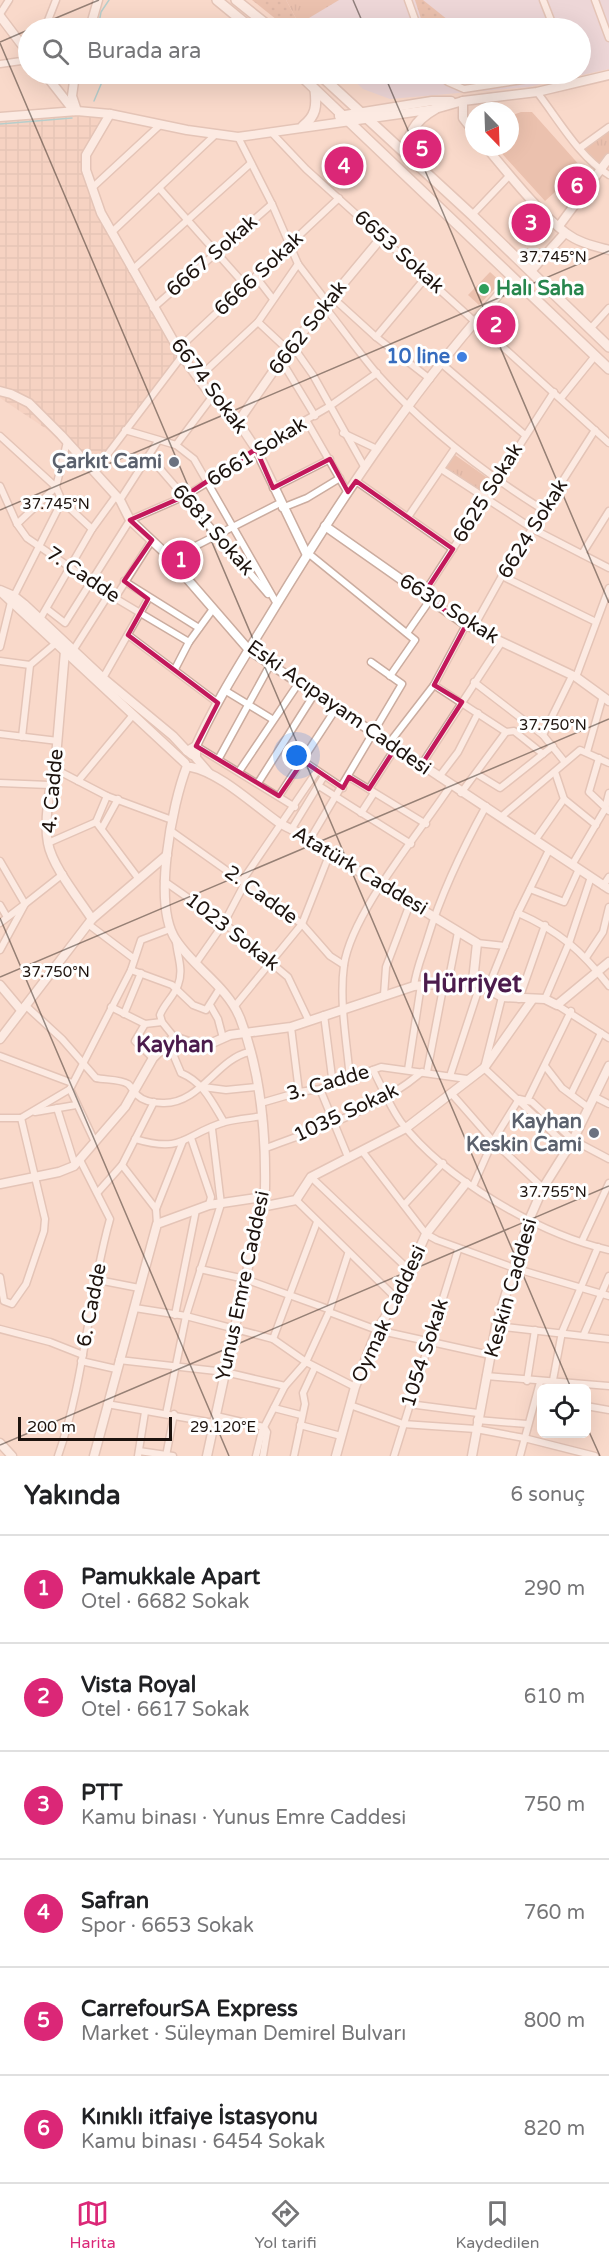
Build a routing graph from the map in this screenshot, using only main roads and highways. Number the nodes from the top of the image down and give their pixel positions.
1 (217, 0) edge
2 (236, 0) edge
3 (238, 18) edge
4 (258, 18) edge
5 (309, 84) edge
6 (329, 84) edge
7 (315, 90) junction
8 (435, 109) road end
9 (303, 126) road end
10 (416, 165) junction
11 (609, 347) edge
12 (609, 369) edge

1 - 3 main road
2 - 4 main road
5 - 7 main road
6 - 10 main road
7 - 9 main road
7 - 12 main road
8 - 10 main road
10 - 11 main road

